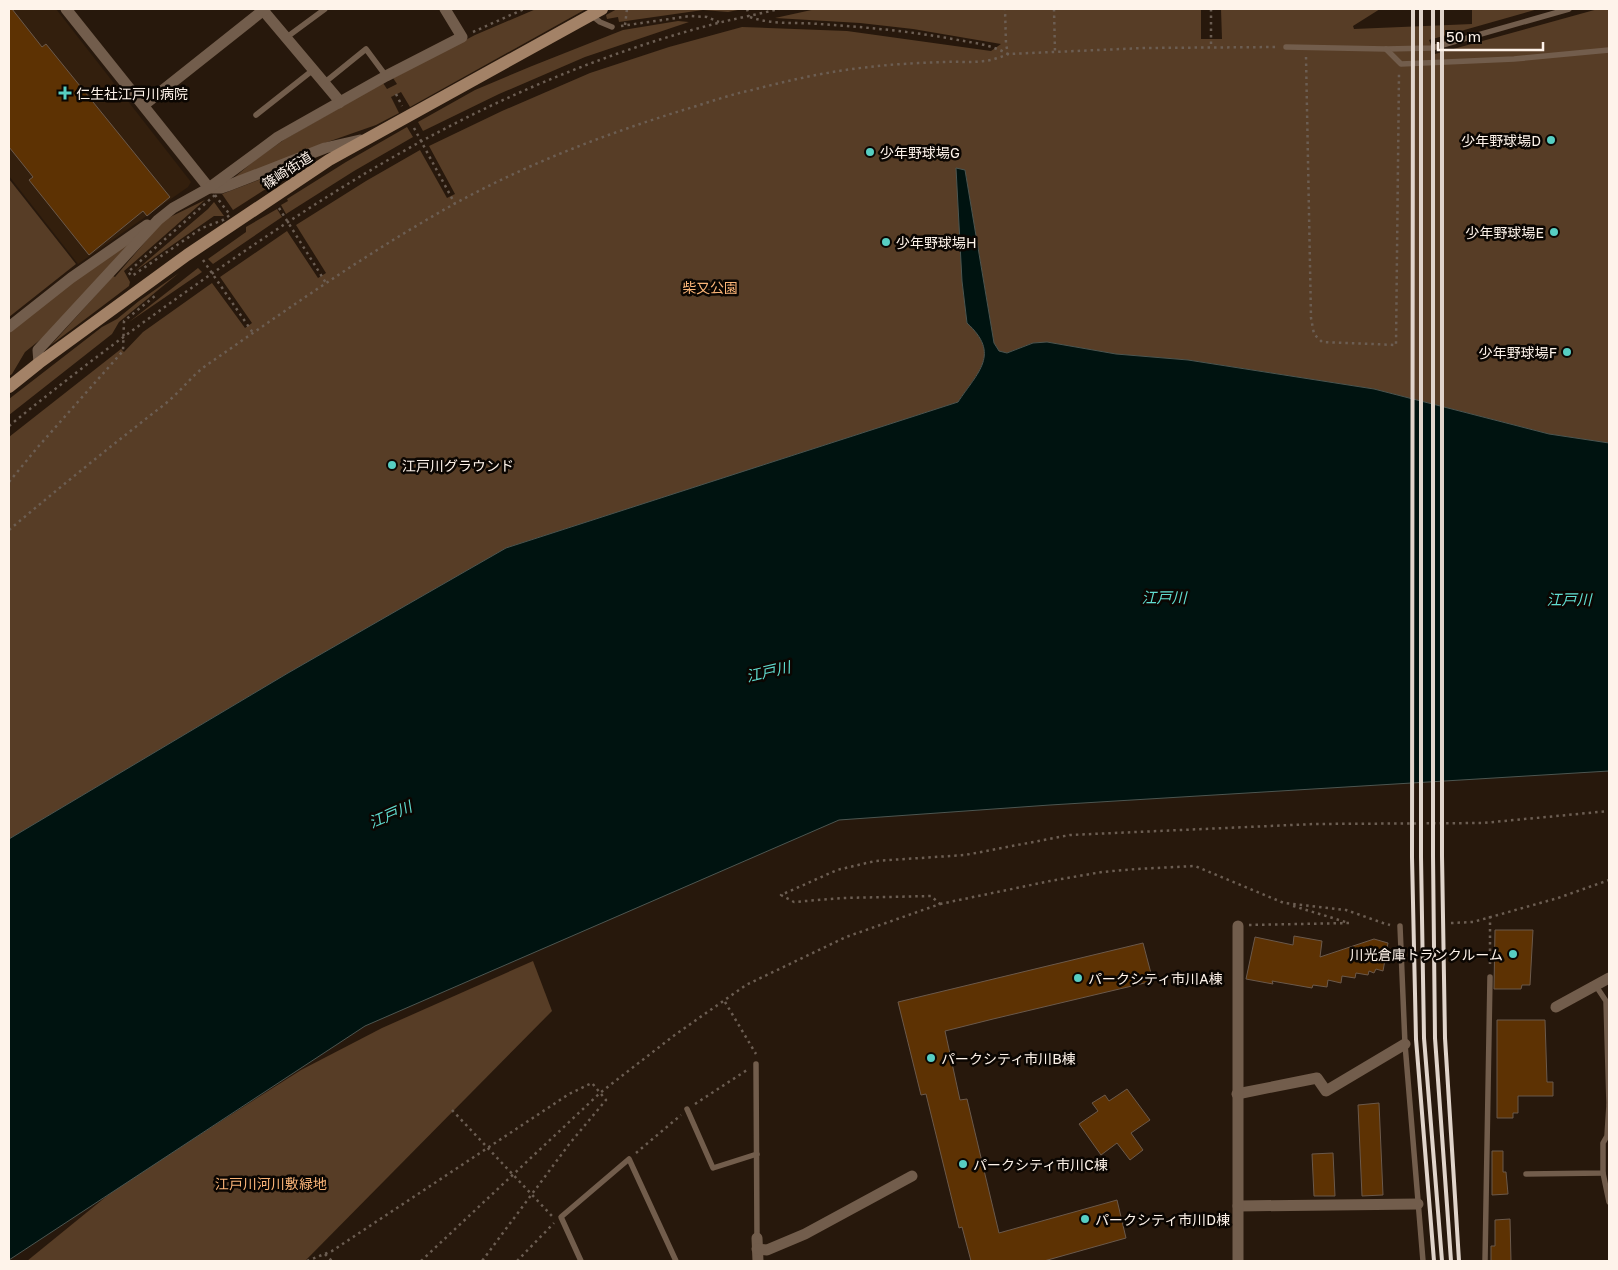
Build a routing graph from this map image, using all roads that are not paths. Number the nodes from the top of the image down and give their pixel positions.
1 (66, 9) edge
2 (264, 9) edge
3 (325, 9) edge
4 (445, 9) edge
5 (1569, 9) edge
6 (596, 12) edge
7 (612, 26) road end
8 (287, 38) junction
9 (1286, 47) road end
10 (1386, 49) junction
11 (1609, 50) edge
12 (313, 70) junction
13 (386, 76) junction
14 (324, 83) junction
15 (339, 103) junction
16 (144, 105) junction
17 (256, 115) dead end
18 (369, 138) junction
19 (212, 191) junction
20 (158, 220) junction
21 (9, 327) edge
22 (39, 363) junction
23 (12, 383) edge
24 (1238, 926) road end
25 (1400, 926) road end
26 (1490, 977) road end
27 (1609, 978) edge
28 (1596, 986) junction
29 (1556, 1007) dead end
30 (1405, 1044) junction
31 (756, 1064) dead end
32 (1237, 1094) junction
33 (1609, 1105) edge
34 (687, 1109) dead end
35 (757, 1154) junction
36 (1603, 1173) junction
37 (1526, 1174) dead end
38 (912, 1176) dead end
39 (1609, 1202) edge
40 (1418, 1204) junction
41 (1238, 1206) junction
42 (758, 1249) edge
43 (581, 1261) edge
44 (676, 1261) edge
45 (1238, 1261) edge
46 (1423, 1261) edge
47 (1485, 1261) edge

1 - 16 street
2 - 8 street
2 - 16 street
3 - 8 lane
4 - 13 street
5 - 10 lane
6 - 7 lane
6 - 18 main road, 篠崎街道
8 - 12 street
9 - 10 lane
10 - 11 lane
12 - 14 street
12 - 17 lane
13 - 14 lane
13 - 15 street
14 - 15 street
15 - 19 street
16 - 19 street
18 - 19 street
18 - 22 main road, 篠崎街道
19 - 20 street
20 - 21 street
20 - 22 street
22 - 23 main road, 篠崎街道
24 - 32 street
25 - 30 lane
26 - 47 lane
27 - 28 street
28 - 29 street
28 - 33 lane
30 - 32 street
30 - 40 lane
31 - 35 lane
32 - 41 street
33 - 36 lane
34 - 35 lane
35 - 42 lane
36 - 37 lane
36 - 39 lane
38 - 42 street
40 - 41 street
40 - 46 lane
41 - 45 street
43 - 44 lane

